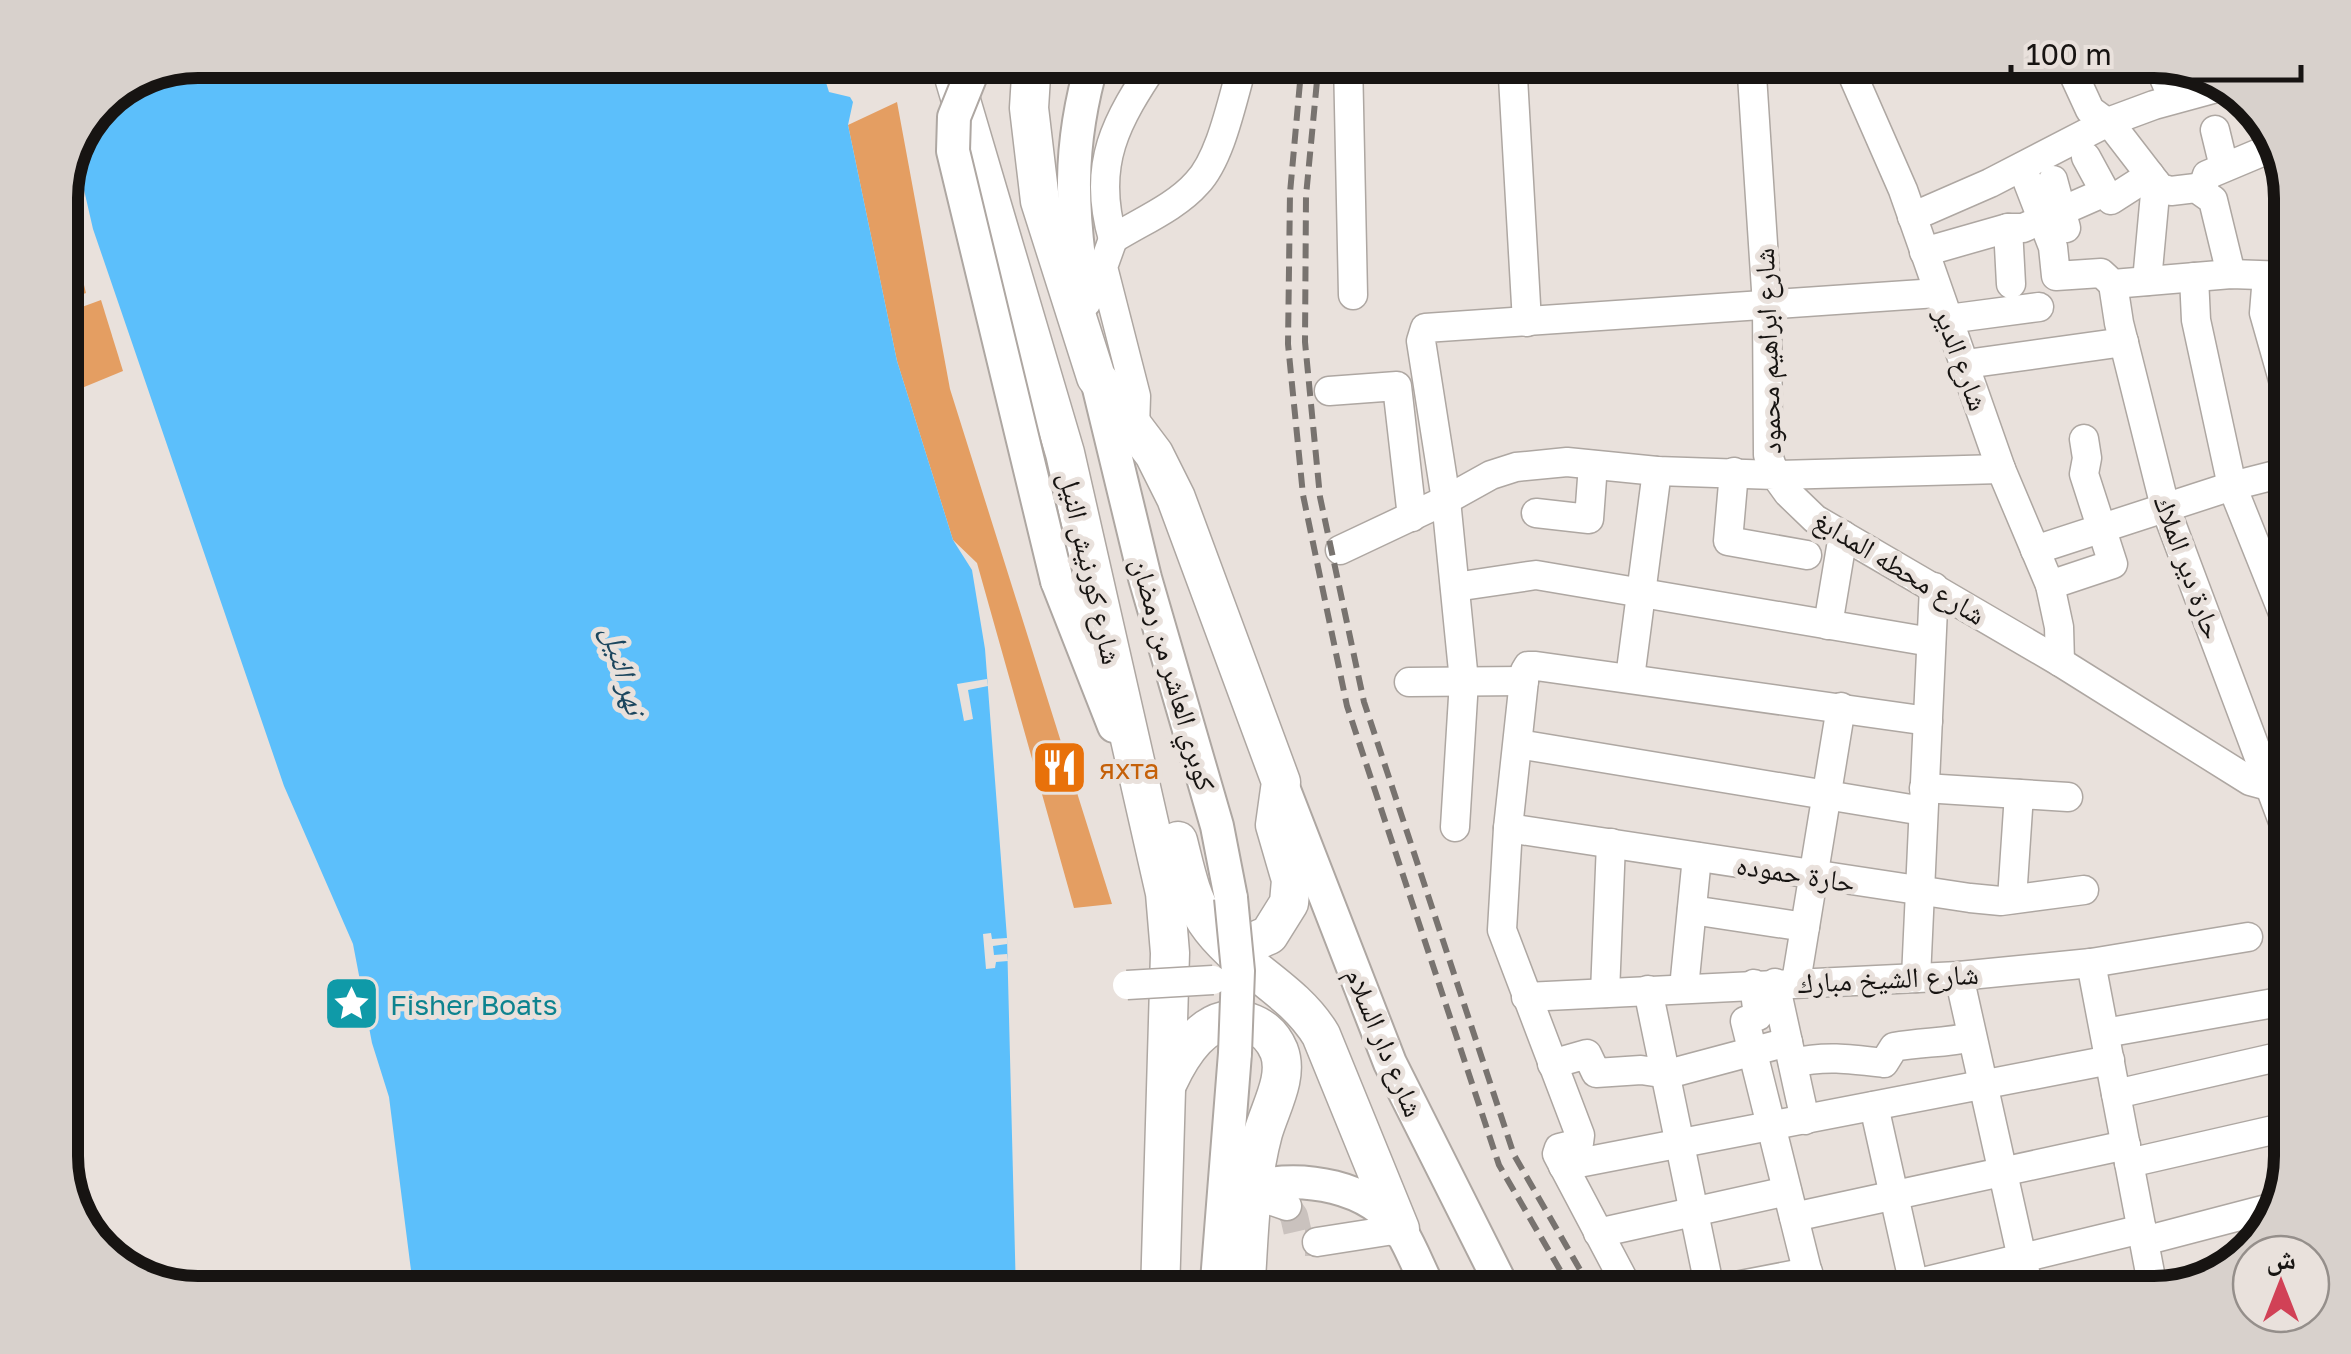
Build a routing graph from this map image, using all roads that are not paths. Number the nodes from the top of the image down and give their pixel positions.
1 (954, 78) edge
2 (970, 78) edge
3 (1030, 78) edge
4 (1089, 78) edge
5 (1145, 78) edge
6 (1238, 78) edge
7 (1348, 78) edge
8 (1513, 78) edge
9 (1753, 78) edge
10 (1854, 78) edge
11 (2075, 78) edge
12 (2164, 79) edge
13 (2207, 91) edge
14 (2172, 100) junction
15 (2108, 122) junction
16 (2215, 130) dead end
17 (2264, 151) edge
18 (2086, 156) dead end
19 (2022, 166) junction
20 (2224, 167) junction
21 (2153, 179) junction
22 (2053, 180) dead end
23 (2202, 190) junction
24 (2106, 192) junction
25 (2053, 215) junction
26 (1912, 217) junction
27 (2008, 228) junction
28 (1113, 239) junction
29 (1924, 252) junction
30 (2231, 274) junction
31 (2273, 276) edge
32 (2194, 277) junction
33 (2147, 281) junction
34 (2011, 284) dead end
35 (2113, 284) junction
36 (2273, 284) edge
37 (1353, 295) dead end
38 (1767, 305) junction
39 (1943, 306) junction
40 (2039, 307) dead end
41 (1527, 322) junction
42 (2124, 342) junction
43 (2273, 345) edge
44 (1966, 364) junction
45 (1096, 377) junction
46 (1329, 391) dead end
47 (1135, 428) junction
48 (2084, 440) dead end
49 (1593, 464) junction
50 (2001, 469) junction
51 (1658, 471) junction
52 (1734, 472) junction
53 (1775, 474) junction
54 (2273, 476) edge
55 (2232, 486) junction
56 (1446, 500) junction
57 (2165, 507) junction
58 (1536, 513) dead end
59 (1412, 517) junction
60 (2102, 530) junction
61 (1843, 535) junction
62 (1340, 550) dead end
63 (2035, 550) junction
64 (1807, 555) dead end
65 (2050, 585) junction
66 (1455, 587) junction
67 (1934, 587) junction
68 (2273, 589) edge
69 (1640, 594) junction
70 (1828, 625) junction
71 (1932, 642) junction
72 (2060, 662) junction
73 (1526, 673) junction
74 (1630, 678) junction
75 (1464, 681) junction
76 (1408, 682) dead end
77 (1121, 702) junction
78 (1841, 707) junction
79 (1928, 721) junction
80 (1518, 744) junction
81 (2274, 765) edge
82 (1281, 782) junction
83 (2274, 784) edge
84 (1827, 794) junction
85 (2019, 794) junction
86 (2068, 797) dead end
87 (1924, 799) junction
88 (1144, 800) junction
89 (1455, 827) dead end
90 (1508, 828) junction
91 (1611, 843) junction
92 (1697, 858) junction
93 (1813, 876) junction
94 (2084, 890) dead end
95 (1920, 892) junction
96 (2012, 900) junction
97 (1692, 910) junction
98 (1805, 927) junction
99 (2248, 936) dead end
100 (2091, 963) junction
101 (1224, 965) junction
102 (1959, 976) junction
103 (1916, 978) junction
104 (1775, 983) junction
105 (1127, 985) dead end
106 (1684, 988) junction
107 (1648, 990) junction
108 (1605, 993) junction
109 (1526, 997) junction
110 (2274, 1004) edge
111 (1972, 1037) junction
112 (2107, 1047) junction
113 (1752, 1053) junction
114 (1790, 1053) junction
115 (2274, 1058) edge
116 (1390, 1063) junction
117 (1552, 1064) junction
118 (1668, 1074) junction
119 (1983, 1085) junction
120 (1166, 1087) junction
121 (2116, 1094) junction
122 (1874, 1106) junction
123 (1805, 1120) junction
124 (1771, 1126) junction
125 (2274, 1129) edge
126 (1681, 1144) junction
127 (2128, 1154) junction
128 (1560, 1158) junction
129 (2002, 1172) junction
130 (1264, 1196) junction
131 (1894, 1196) junction
132 (1790, 1204) junction
133 (1694, 1210) junction
134 (2260, 1210) edge
135 (1400, 1229) junction
136 (1598, 1233) junction
137 (2143, 1235) junction
138 (1317, 1242) dead end
139 (2022, 1258) junction
140 (1161, 1276) edge
141 (1217, 1276) edge
142 (1248, 1276) edge
143 (1423, 1276) edge
144 (1444, 1276) edge
145 (1473, 1276) edge
146 (1497, 1276) edge
147 (1621, 1276) edge
148 (1700, 1276) edge
149 (1808, 1276) edge
150 (1912, 1276) edge
151 (1960, 1276) edge
152 (2026, 1276) edge
153 (2151, 1276) edge

1 - 77 highway, شارع كورنيش النيل
2 - 88 main road, bridge
3 - 45 highway
4 - 45 main road, كوبري العاشر من رمضان
5 - 28 street
6 - 28 street
7 - 37 street
8 - 41 street
9 - 38 street, شارع ابراهيم محمود
10 - 26 street, شارع الدير
11 - 15 street
12 - 14 street
13 - 14 street
14 - 15 street
15 - 19 street
15 - 21 street
16 - 20 street
17 - 20 street
18 - 24 street
19 - 25 street
19 - 26 street
20 - 23 street
21 - 23 street
21 - 24 street
21 - 33 street
22 - 25 street
23 - 30 street
24 - 25 street
25 - 27 street
25 - 35 street
26 - 29 street, شارع الدير
27 - 29 street
27 - 34 street
28 - 47 street
29 - 39 street, شارع الدير
30 - 31 street
30 - 32 street
32 - 33 street
32 - 55 street
33 - 35 street
35 - 42 street, حارة دير الملاك
36 - 43 street
38 - 39 street
38 - 41 street
38 - 53 street, شارع ابراهيم محمود
39 - 40 street
39 - 44 street, شارع الدير
41 - 56 street
42 - 44 street
42 - 57 street, حارة دير الملاك
44 - 50 street, شارع الدير
45 - 47 highway
45 - 141 main road, كوبري العاشر من رمضان, bridge
46 - 59 street
47 - 82 highway
48 - 60 street
49 - 51 street
49 - 56 street
49 - 58 street
50 - 53 street, شارع ابراهيم محمود
50 - 63 street, شارع الدير
51 - 52 street
51 - 69 street
52 - 53 street
52 - 64 street
53 - 61 street, شارع محطه المدابغ
54 - 55 street
55 - 57 street
55 - 68 street
56 - 59 street
56 - 66 street
57 - 60 street
57 - 81 street, حارة دير الملاك
59 - 62 street
60 - 63 street
60 - 65 street
61 - 67 street, شارع محطه المدابغ
61 - 70 street
63 - 65 street, شارع الدير
65 - 72 street, شارع الدير
66 - 69 street
66 - 75 street
67 - 71 street
67 - 72 street, شارع محطه المدابغ
69 - 70 street
69 - 74 street
70 - 71 street
71 - 79 street
72 - 83 street, شارع محطه المدابغ
73 - 74 street
73 - 75 street
73 - 80 street
74 - 78 street
75 - 76 street
75 - 89 street
77 - 88 highway, شارع كورنيش النيل
77 - 101 highway
78 - 79 street
78 - 84 street
79 - 87 street
80 - 84 street
80 - 90 street
82 - 101 highway
82 - 116 main road, شارع دار السلام
84 - 87 street
84 - 93 street
85 - 86 street
85 - 87 street
85 - 96 street
87 - 95 street
88 - 120 highway, شارع كورنيش النيل
90 - 91 street, حارة حموده
90 - 109 street
91 - 92 street, حارة حموده
91 - 108 street
92 - 93 street, حارة حموده
92 - 97 street
93 - 95 street, حارة حموده
93 - 98 street
94 - 96 street, حارة حموده
95 - 96 street, حارة حموده
95 - 103 street
97 - 98 street
97 - 106 street
98 - 104 street
99 - 100 street, شارع الشيخ مبارك
100 - 102 street, شارع الشيخ مبارك
100 - 112 street
101 - 105 street, bridge
101 - 135 highway
102 - 103 street, شارع الشيخ مبارك
102 - 111 street
103 - 104 street, شارع الشيخ مبارك
104 - 106 street, شارع الشيخ مبارك
104 - 113 street
104 - 114 street
106 - 107 street, شارع الشيخ مبارك
107 - 108 street, شارع الشيخ مبارك
107 - 118 street
108 - 109 street, شارع الشيخ مبارك
109 - 117 street
110 - 112 street
111 - 114 street
111 - 119 street
112 - 119 street
112 - 121 street
113 - 114 street
113 - 118 street
113 - 124 street
114 - 123 street
115 - 121 street
116 - 145 main road
116 - 146 main road, شارع دار السلام
117 - 118 street
117 - 128 street
118 - 126 street
119 - 122 street
119 - 129 street
120 - 130 highway, شارع كورنيش النيل
120 - 140 highway, شارع كورنيش النيل
121 - 127 street
122 - 123 street
122 - 131 street
123 - 124 street
124 - 126 street
124 - 132 street
125 - 127 street
126 - 128 street
126 - 133 street
127 - 129 street
127 - 137 street
128 - 136 street
129 - 131 street
129 - 139 street
130 - 135 main road
130 - 142 highway, شارع كورنيش النيل
131 - 132 street
131 - 150 street
132 - 133 street
132 - 149 street
133 - 136 street
133 - 148 street
134 - 137 street
135 - 138 street
135 - 143 main road
135 - 144 main road
136 - 147 street
137 - 139 street
137 - 153 street
139 - 151 street
139 - 152 street

